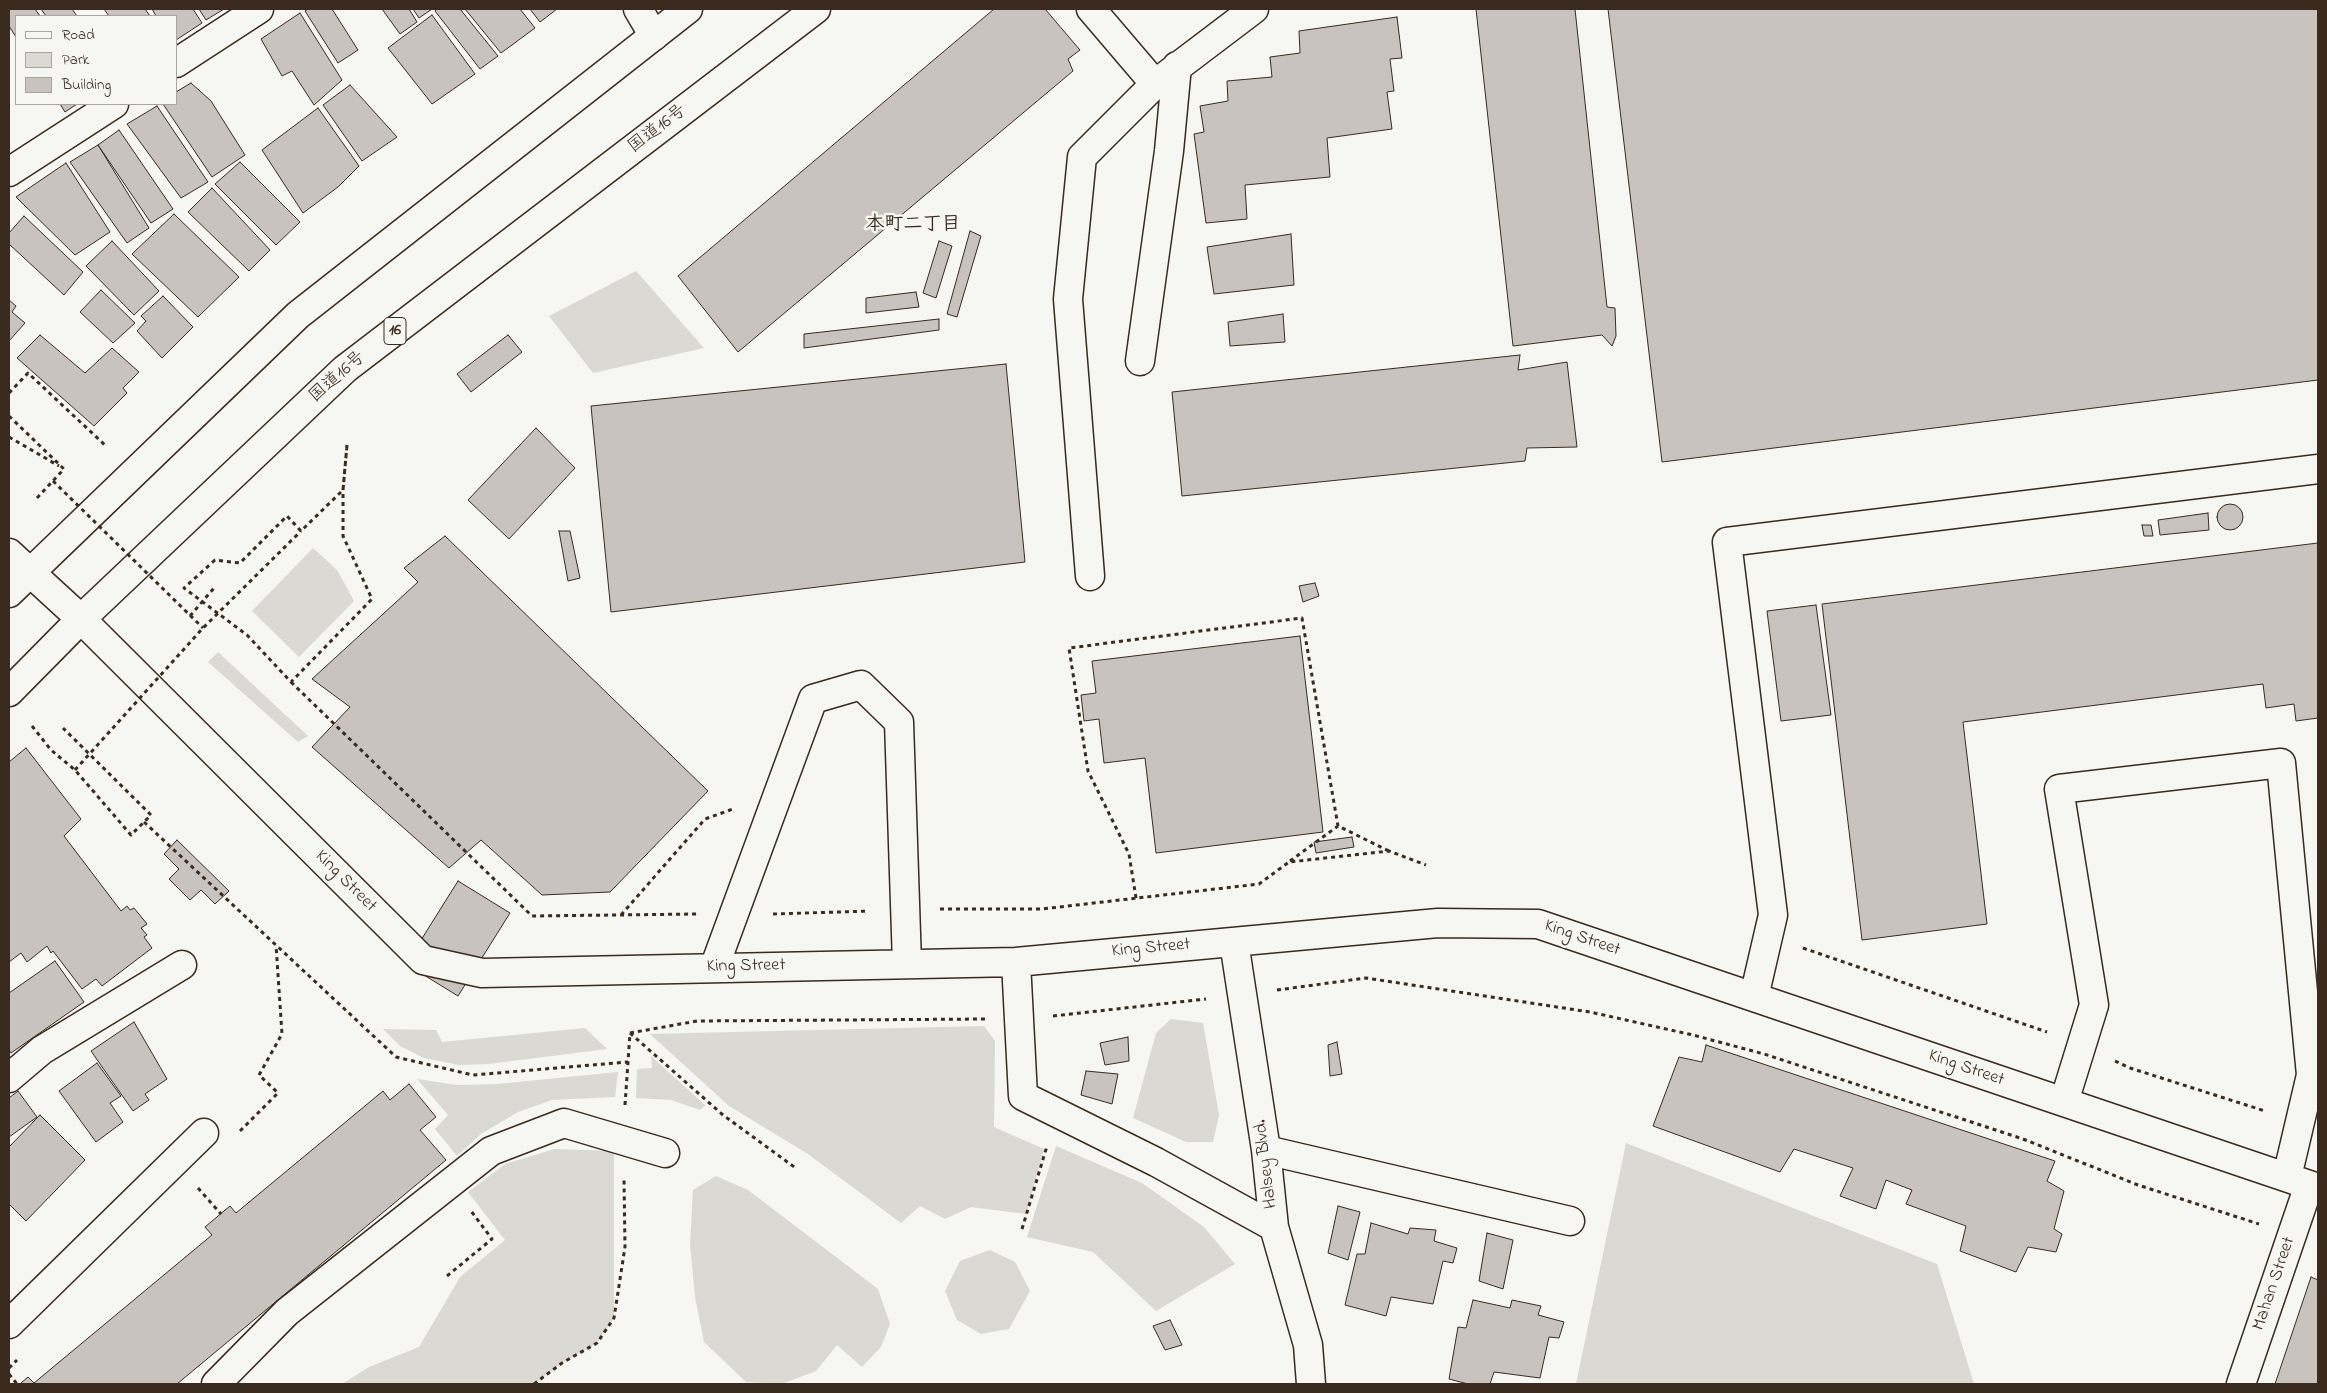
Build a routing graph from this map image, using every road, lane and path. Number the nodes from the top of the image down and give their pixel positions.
1 (259, 9) edge
2 (638, 9) edge
3 (688, 9) edge
4 (816, 9) edge
5 (1091, 9) edge
6 (1254, 9) edge
7 (654, 36) junction
8 (178, 62) edge
9 (1177, 66) junction
10 (1155, 84) junction
11 (112, 105) edge
12 (9, 172) edge
13 (1140, 361) dead end
14 (9, 393) edge
15 (9, 416) edge
16 (9, 437) edge
17 (347, 445) dead end
18 (106, 446) dead end
19 (64, 469) junction
20 (2318, 469) edge
21 (53, 481) junction
22 (343, 490) junction
23 (37, 498) dead end
24 (301, 531) junction
25 (9, 553) edge
26 (30, 573) junction
27 (1090, 576) dead end
28 (214, 588) dead end
29 (9, 593) edge
30 (190, 616) junction
31 (81, 619) junction
32 (203, 628) junction
33 (291, 682) junction
34 (9, 692) edge
35 (32, 726) dead end
36 (63, 728) dead end
37 (74, 770) junction
38 (740, 807) dead end
39 (144, 822) junction
40 (1338, 826) junction
41 (1389, 851) junction
42 (1289, 862) junction
43 (1426, 865) dead end
44 (1136, 898) junction
45 (1042, 909) dead end
46 (700, 914) dead end
47 (621, 915) junction
48 (1768, 937) junction
49 (1234, 942) junction
50 (276, 945) junction
51 (1016, 962) junction
52 (907, 964) junction
53 (182, 966) dead end
54 (714, 968) junction
55 (1269, 991) dead end
56 (1754, 997) junction
57 (1210, 998) dead end
58 (1019, 1019) junction
59 (630, 1033) junction
60 (2082, 1044) junction
61 (628, 1062) junction
62 (259, 1075) dead end
63 (9, 1078) edge
64 (2064, 1102) junction
65 (625, 1106) dead end
66 (2300, 1122) junction
67 (204, 1133) dead end
68 (1048, 1143) dead end
69 (1266, 1150) junction
70 (665, 1153) dead end
71 (797, 1169) dead end
72 (624, 1171) dead end
73 (450, 1183) junction
74 (2305, 1183) edge
75 (1570, 1221) dead end
76 (2264, 1225) dead end
77 (1274, 1227) junction
78 (1022, 1229) dead end
79 (447, 1276) dead end
80 (9, 1324) edge
81 (9, 1374) edge
82 (17, 1384) edge
83 (216, 1384) edge
84 (534, 1384) edge
85 (1311, 1384) edge
86 (2241, 1384) edge

1 - 8 main road
2 - 7 main road
3 - 7 main road
4 - 31 main road, 国道16号 / 16
5 - 10 main road
6 - 9 main road
7 - 26 main road
9 - 10 main road
9 - 13 main road
10 - 27 main road
11 - 12 main road
14 - 18 path
15 - 19 path
16 - 19 path
17 - 22 path
19 - 21 path
20 - 48 main road
21 - 23 path
21 - 30 path, bridge
22 - 24 path
22 - 33 path
24 - 32 path, bridge
24 - 33 path
25 - 26 main road, King Street
26 - 29 main road
26 - 31 main road, King Street
28 - 30 path, bridge
30 - 32 path, bridge
31 - 34 main road, 国道16号 / 16
31 - 54 main road, King Street
32 - 37 path, bridge
33 - 47 path
35 - 37 path
36 - 39 path
37 - 39 path
38 - 47 path
39 - 50 path
40 - 41 path
40 - 42 path
40 - 44 path
41 - 42 path
41 - 43 path
42 - 44 path
44 - 45 path
46 - 47 path
48 - 56 main road
48 - 60 path
49 - 51 main road, King Street
49 - 56 main road, King Street
49 - 69 main road, Halsey Blvd.
50 - 61 path
50 - 62 path
51 - 52 main road, King Street
51 - 58 main road
52 - 54 main road, King Street
52 - 54 main road
53 - 63 main road
55 - 76 path
56 - 64 main road, King Street
57 - 58 path
58 - 59 path
58 - 77 main road
59 - 61 path
59 - 71 path
60 - 64 main road
60 - 66 path
60 - 66 main road, Mahan Street
61 - 65 path
64 - 74 main road, King Street
66 - 74 main road, Mahan Street
67 - 80 main road
68 - 78 path
69 - 75 main road
69 - 77 main road, Halsey Blvd.
70 - 73 main road
72 - 84 path
73 - 79 path
73 - 83 main road
74 - 86 main road, Mahan Street
77 - 85 main road, Halsey Blvd.
81 - 82 path

